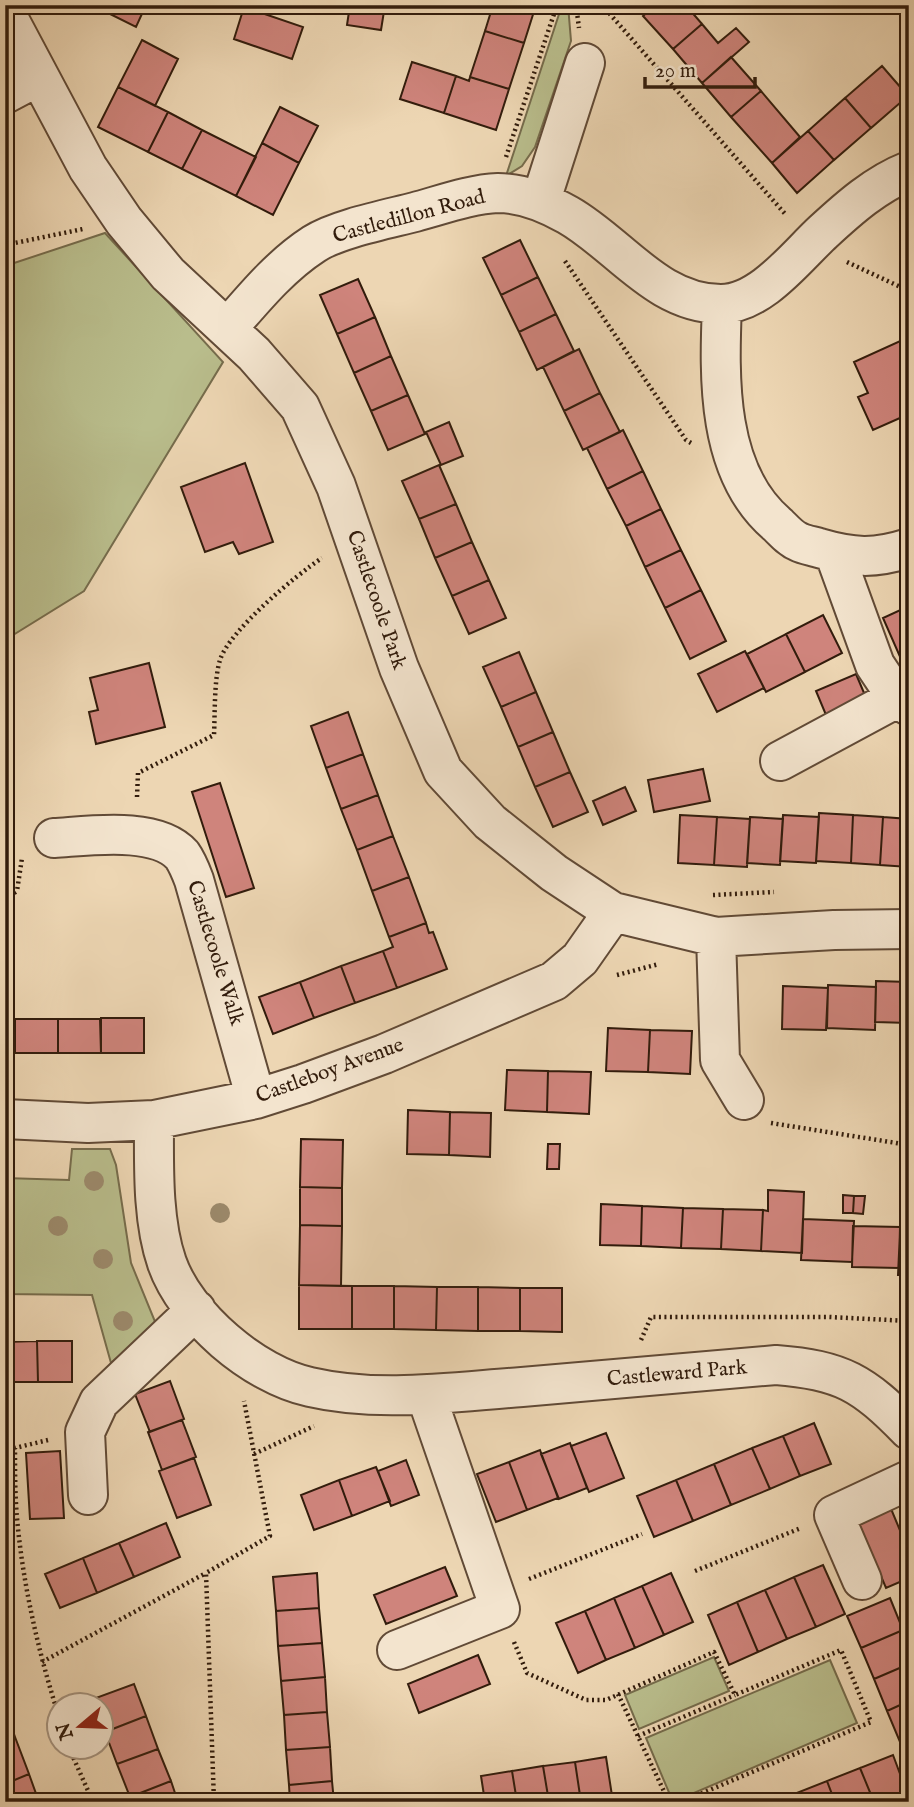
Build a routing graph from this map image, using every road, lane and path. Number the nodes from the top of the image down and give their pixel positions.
1 (558, 5) edge
2 (602, 5) edge
3 (5, 12) edge
4 (585, 63) dead end
5 (39, 76) junction
6 (5, 94) edge
7 (909, 171) edge
8 (493, 194) junction
9 (541, 200) junction
10 (124, 221) junction
11 (811, 244) junction
12 (5, 245) edge
13 (564, 259) dead end
14 (909, 291) edge
15 (722, 304) junction
16 (227, 329) junction
17 (695, 446) dead end
18 (354, 538) junction
19 (909, 548) edge
20 (834, 552) junction
21 (903, 702) edge
22 (780, 761) dead end
23 (135, 837) junction
24 (54, 838) dead end
25 (613, 912) junction
26 (909, 929) edge
27 (717, 948) junction
28 (611, 977) dead end
29 (256, 1099) junction
30 (744, 1100) joint
31 (5, 1119) edge
32 (154, 1120) junction
33 (909, 1145) edge
34 (196, 1310) junction
35 (909, 1321) edge
36 (234, 1347) junction
37 (638, 1349) dead end
38 (426, 1395) junction
39 (909, 1430) edge
40 (85, 1432) junction
41 (909, 1480) edge
42 (88, 1495) dead end
43 (834, 1515) junction
44 (642, 1534) dead end
45 (695, 1571) dead end
46 (206, 1573) junction
47 (862, 1580) dead end
48 (498, 1601) junction
49 (397, 1650) dead end
50 (42, 1662) junction
51 (51, 1692) edge
52 (618, 1694) junction
53 (735, 1695) junction
54 (638, 1736) junction
55 (75, 1762) edge
56 (93, 1802) edge
57 (214, 1802) edge
58 (669, 1802) edge
59 (681, 1802) edge

1 - 8 path
2 - 11 path
3 - 5 street, Castlecoole Park
4 - 9 street
5 - 6 street
5 - 10 street, Castlecoole Park
7 - 11 street
8 - 9 street, Castledillon Road
8 - 16 street, Castledillon Road
9 - 15 street, Castledillon Road
10 - 12 path
10 - 16 street, Castlecoole Park
11 - 14 path
11 - 15 street
13 - 17 path
15 - 20 street
16 - 18 street, Castlecoole Park
18 - 23 path
18 - 25 street, Castlecoole Park
19 - 20 street
20 - 21 street
21 - 22 street
23 - 24 street, Castlecoole Walk
23 - 29 street, Castlecoole Walk
25 - 27 street, Castlecoole Park
25 - 29 street, Castleboy Avenue
26 - 27 street, Castlecoole Park
27 - 28 path
27 - 30 street
29 - 32 street, Castleboy Avenue
30 - 33 path
31 - 32 street, Castleboy Avenue
32 - 34 street, Castleward Park
34 - 36 street, Castleward Park
34 - 40 street
35 - 37 path
36 - 38 street, Castleward Park
36 - 46 path
38 - 39 street, Castleward Park
38 - 48 street
40 - 42 street
40 - 50 path
41 - 43 street
43 - 45 path
43 - 47 street
44 - 48 path
46 - 50 path
46 - 57 path
48 - 49 street
48 - 52 path
50 - 51 path
52 - 53 path
52 - 54 path
53 - 54 path
53 - 59 path
54 - 58 path
55 - 56 path

